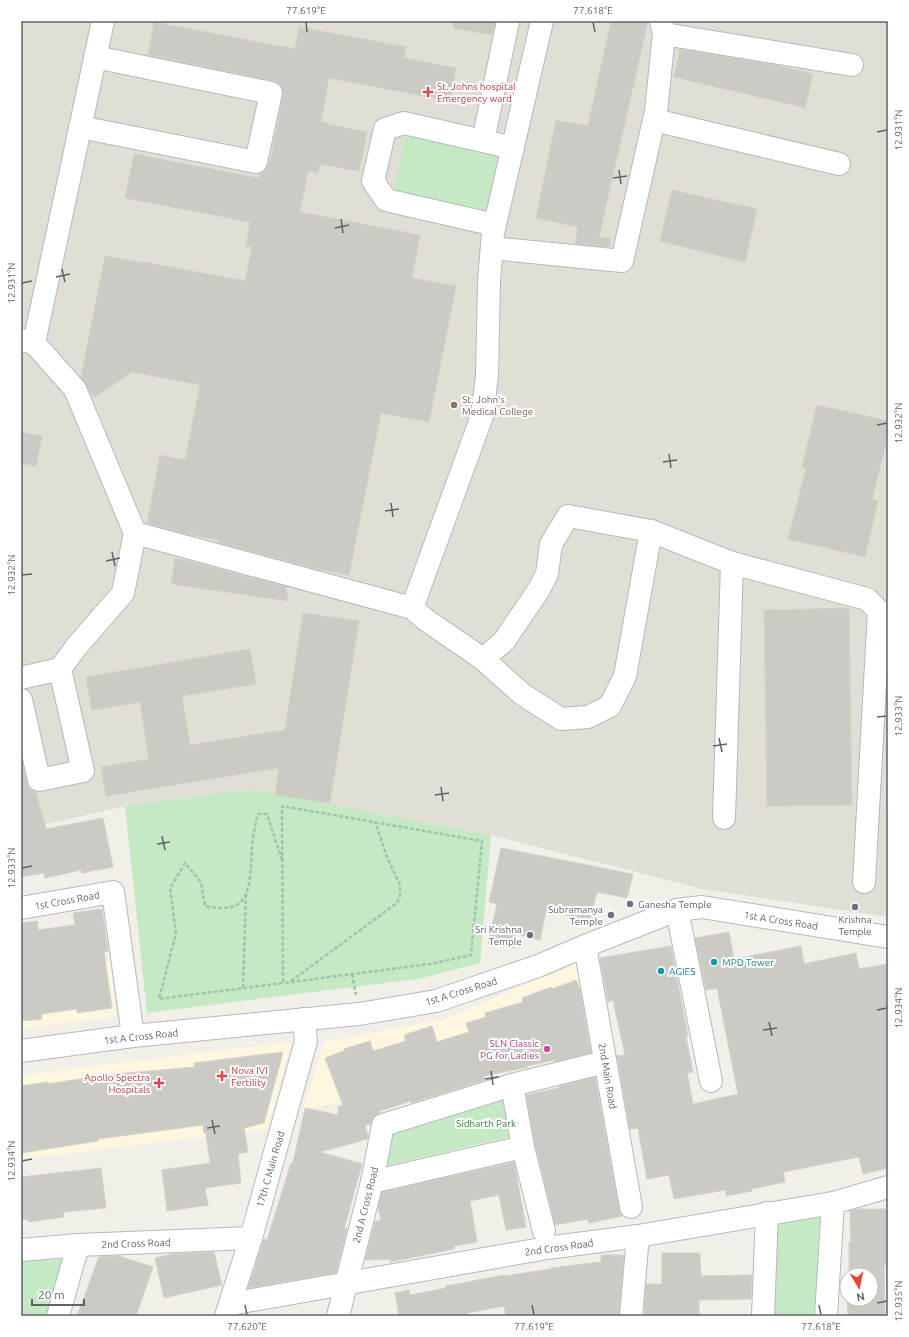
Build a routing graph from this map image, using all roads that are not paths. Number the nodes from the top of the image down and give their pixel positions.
1 (103, 21) edge
2 (508, 21) edge
3 (527, 21) edge
4 (542, 21) edge
5 (663, 27) edge
6 (95, 57) junction
7 (852, 65) dead end
8 (654, 120) junction
9 (80, 127) junction
10 (483, 142) junction
11 (513, 148) junction
12 (839, 164) dead end
13 (495, 225) junction
14 (492, 248) junction
15 (27, 342) edge
16 (651, 531) junction
17 (135, 533) junction
18 (732, 563) junction
19 (412, 608) junction
20 (483, 659) junction
21 (60, 669) junction
22 (21, 678) edge
23 (21, 700) edge
24 (724, 818) dead end
25 (864, 882) dead end
26 (21, 908) edge
27 (677, 910) junction
28 (888, 937) edge
29 (585, 946) junction
30 (304, 1019) junction
31 (133, 1036) junction
32 (21, 1051) edge
33 (605, 1062) junction
34 (711, 1081) dead end
35 (512, 1085) junction
36 (523, 1147) junction
37 (372, 1182) junction
38 (888, 1187) edge
39 (833, 1203) junction
40 (631, 1207) dead end
41 (767, 1213) junction
42 (544, 1231) dead end
43 (638, 1236) junction
44 (251, 1238) junction
45 (78, 1245) junction
46 (21, 1250) edge
47 (345, 1284) junction
48 (228, 1310) edge
49 (58, 1316) edge
50 (338, 1316) edge
51 (631, 1316) edge
52 (763, 1316) edge
53 (826, 1316) edge

1 - 6 street
2 - 10 street
3 - 11 street
4 - 11 street
5 - 7 street
5 - 8 street
6 - 9 street
6 - 9 street
8 - 12 street
8 - 14 street
9 - 15 street
10 - 11 street
10 - 13 street
11 - 13 street
13 - 14 street
14 - 19 street
15 - 17 street
16 - 18 street
16 - 20 street
16 - 20 street
17 - 19 street
17 - 21 street
18 - 24 street
18 - 25 street
19 - 20 street
21 - 22 street
21 - 23 street
26 - 31 street, 1st Cross Road
27 - 28 street, 1st A Cross Road
27 - 29 street, 1st A Cross Road
27 - 34 street
29 - 30 street, 1st A Cross Road
29 - 33 street, 2nd Main Road
30 - 31 street, 1st A Cross Road
30 - 44 street, 17th C Main Road
31 - 32 street, 1st A Cross Road
33 - 35 street
33 - 40 street, 2nd Main Road
35 - 36 street
35 - 37 street, 2nd A Cross Road
36 - 37 street
36 - 42 street
37 - 47 street, 2nd A Cross Road
38 - 39 street, 2nd Cross Road
39 - 41 street, 2nd Cross Road
39 - 53 street
41 - 43 street, 2nd Cross Road
41 - 52 street
43 - 47 street, 2nd Cross Road
43 - 51 street
44 - 45 street, 2nd Cross Road
44 - 48 street, 17th C Main Road
45 - 46 street, 2nd Cross Road
45 - 49 street
47 - 48 street, 2nd Cross Road
47 - 50 street, 2nd A Cross Road

